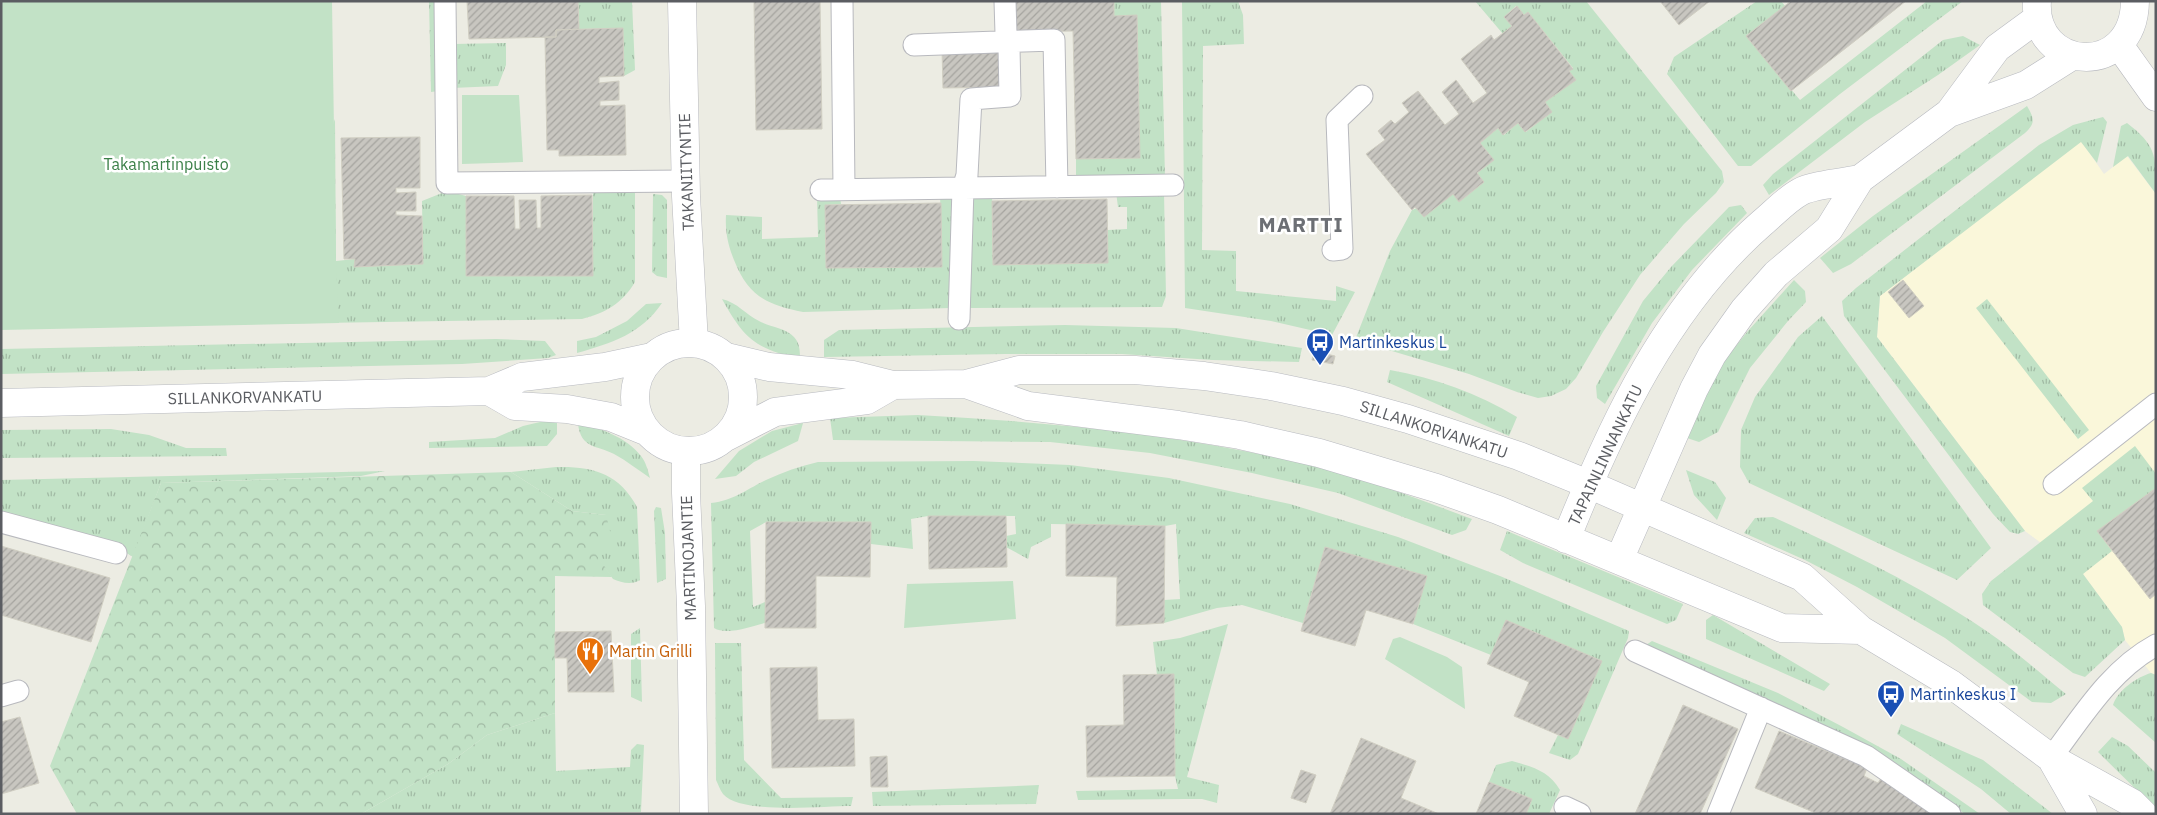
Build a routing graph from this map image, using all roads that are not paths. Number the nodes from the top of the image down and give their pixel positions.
1 (445, 1) edge
2 (682, 1) edge
3 (842, 1) edge
4 (1005, 1) edge
5 (2136, 1) edge
6 (2038, 10) edge
7 (1008, 41) junction
8 (2119, 45) junction
9 (914, 46) dead end
10 (2072, 56) junction
11 (1362, 96) dead end
12 (2156, 97) edge
13 (1949, 113) junction
14 (1860, 179) junction
15 (686, 181) junction
16 (1173, 185) dead end
17 (1057, 187) junction
18 (963, 188) junction
19 (844, 189) junction
20 (821, 190) dead end
21 (1333, 250) dead end
22 (959, 319) dead end
23 (694, 343) junction
24 (652, 357) junction
25 (727, 357) junction
26 (966, 384) junction
27 (893, 386) junction
28 (489, 391) junction
29 (1, 403) edge
30 (2156, 404) edge
31 (648, 432) junction
32 (725, 438) junction
33 (686, 452) junction
34 (1588, 484) junction
35 (2054, 484) dead end
36 (1642, 507) junction
37 (1, 522) edge
38 (1566, 539) junction
39 (116, 553) dead end
40 (1619, 560) junction
41 (1861, 630) junction
42 (2156, 644) edge
43 (1635, 651) dead end
44 (1761, 708) junction
45 (2051, 758) junction
46 (694, 814) edge
47 (1718, 814) edge
48 (1950, 814) edge
49 (2083, 814) edge
50 (2143, 814) edge

1 - 15 lane
2 - 15 main road, TAKANIITYNTIE
3 - 19 lane
4 - 7 lane
5 - 8 main road
6 - 10 main road, TAPAINLINNANKATU
6 - 13 main road, TAPAINLINNANKATU
7 - 9 lane
7 - 17 lane
7 - 18 lane
8 - 10 main road
8 - 12 main road
10 - 13 main road, TAPAINLINNANKATU
11 - 21 lane
13 - 14 main road, TAPAINLINNANKATU
14 - 34 main road, TAPAINLINNANKATU
14 - 36 main road, TAPAINLINNANKATU
15 - 23 main road, TAKANIITYNTIE
16 - 17 lane
17 - 18 lane
18 - 19 lane
18 - 22 lane
19 - 20 lane
23 - 24 main road
23 - 25 main road
24 - 28 main road, SILLANKORVANKATU
24 - 31 main road
25 - 27 main road, SILLANKORVANKATU
25 - 32 main road
26 - 27 main road, SILLANKORVANKATU
26 - 34 main road, SILLANKORVANKATU
26 - 38 main road, SILLANKORVANKATU
27 - 32 main road, SILLANKORVANKATU
28 - 29 main road, SILLANKORVANKATU
28 - 31 main road
30 - 35 lane
31 - 33 main road
32 - 33 main road
33 - 46 main road, MARTINOJANTIE
34 - 36 main road, SILLANKORVANKATU
34 - 38 main road, TAPAINLINNANKATU
36 - 40 main road, TAPAINLINNANKATU
36 - 41 main road, SILLANKORVANKATU
37 - 39 lane
38 - 40 main road, SILLANKORVANKATU
40 - 41 main road, SILLANKORVANKATU
41 - 45 main road, SILLANKORVANKATU
42 - 45 lane
43 - 44 lane
44 - 47 lane
44 - 48 lane
45 - 49 main road, SILLANKORVANKATU
45 - 50 main road, SILLANKORVANKATU

